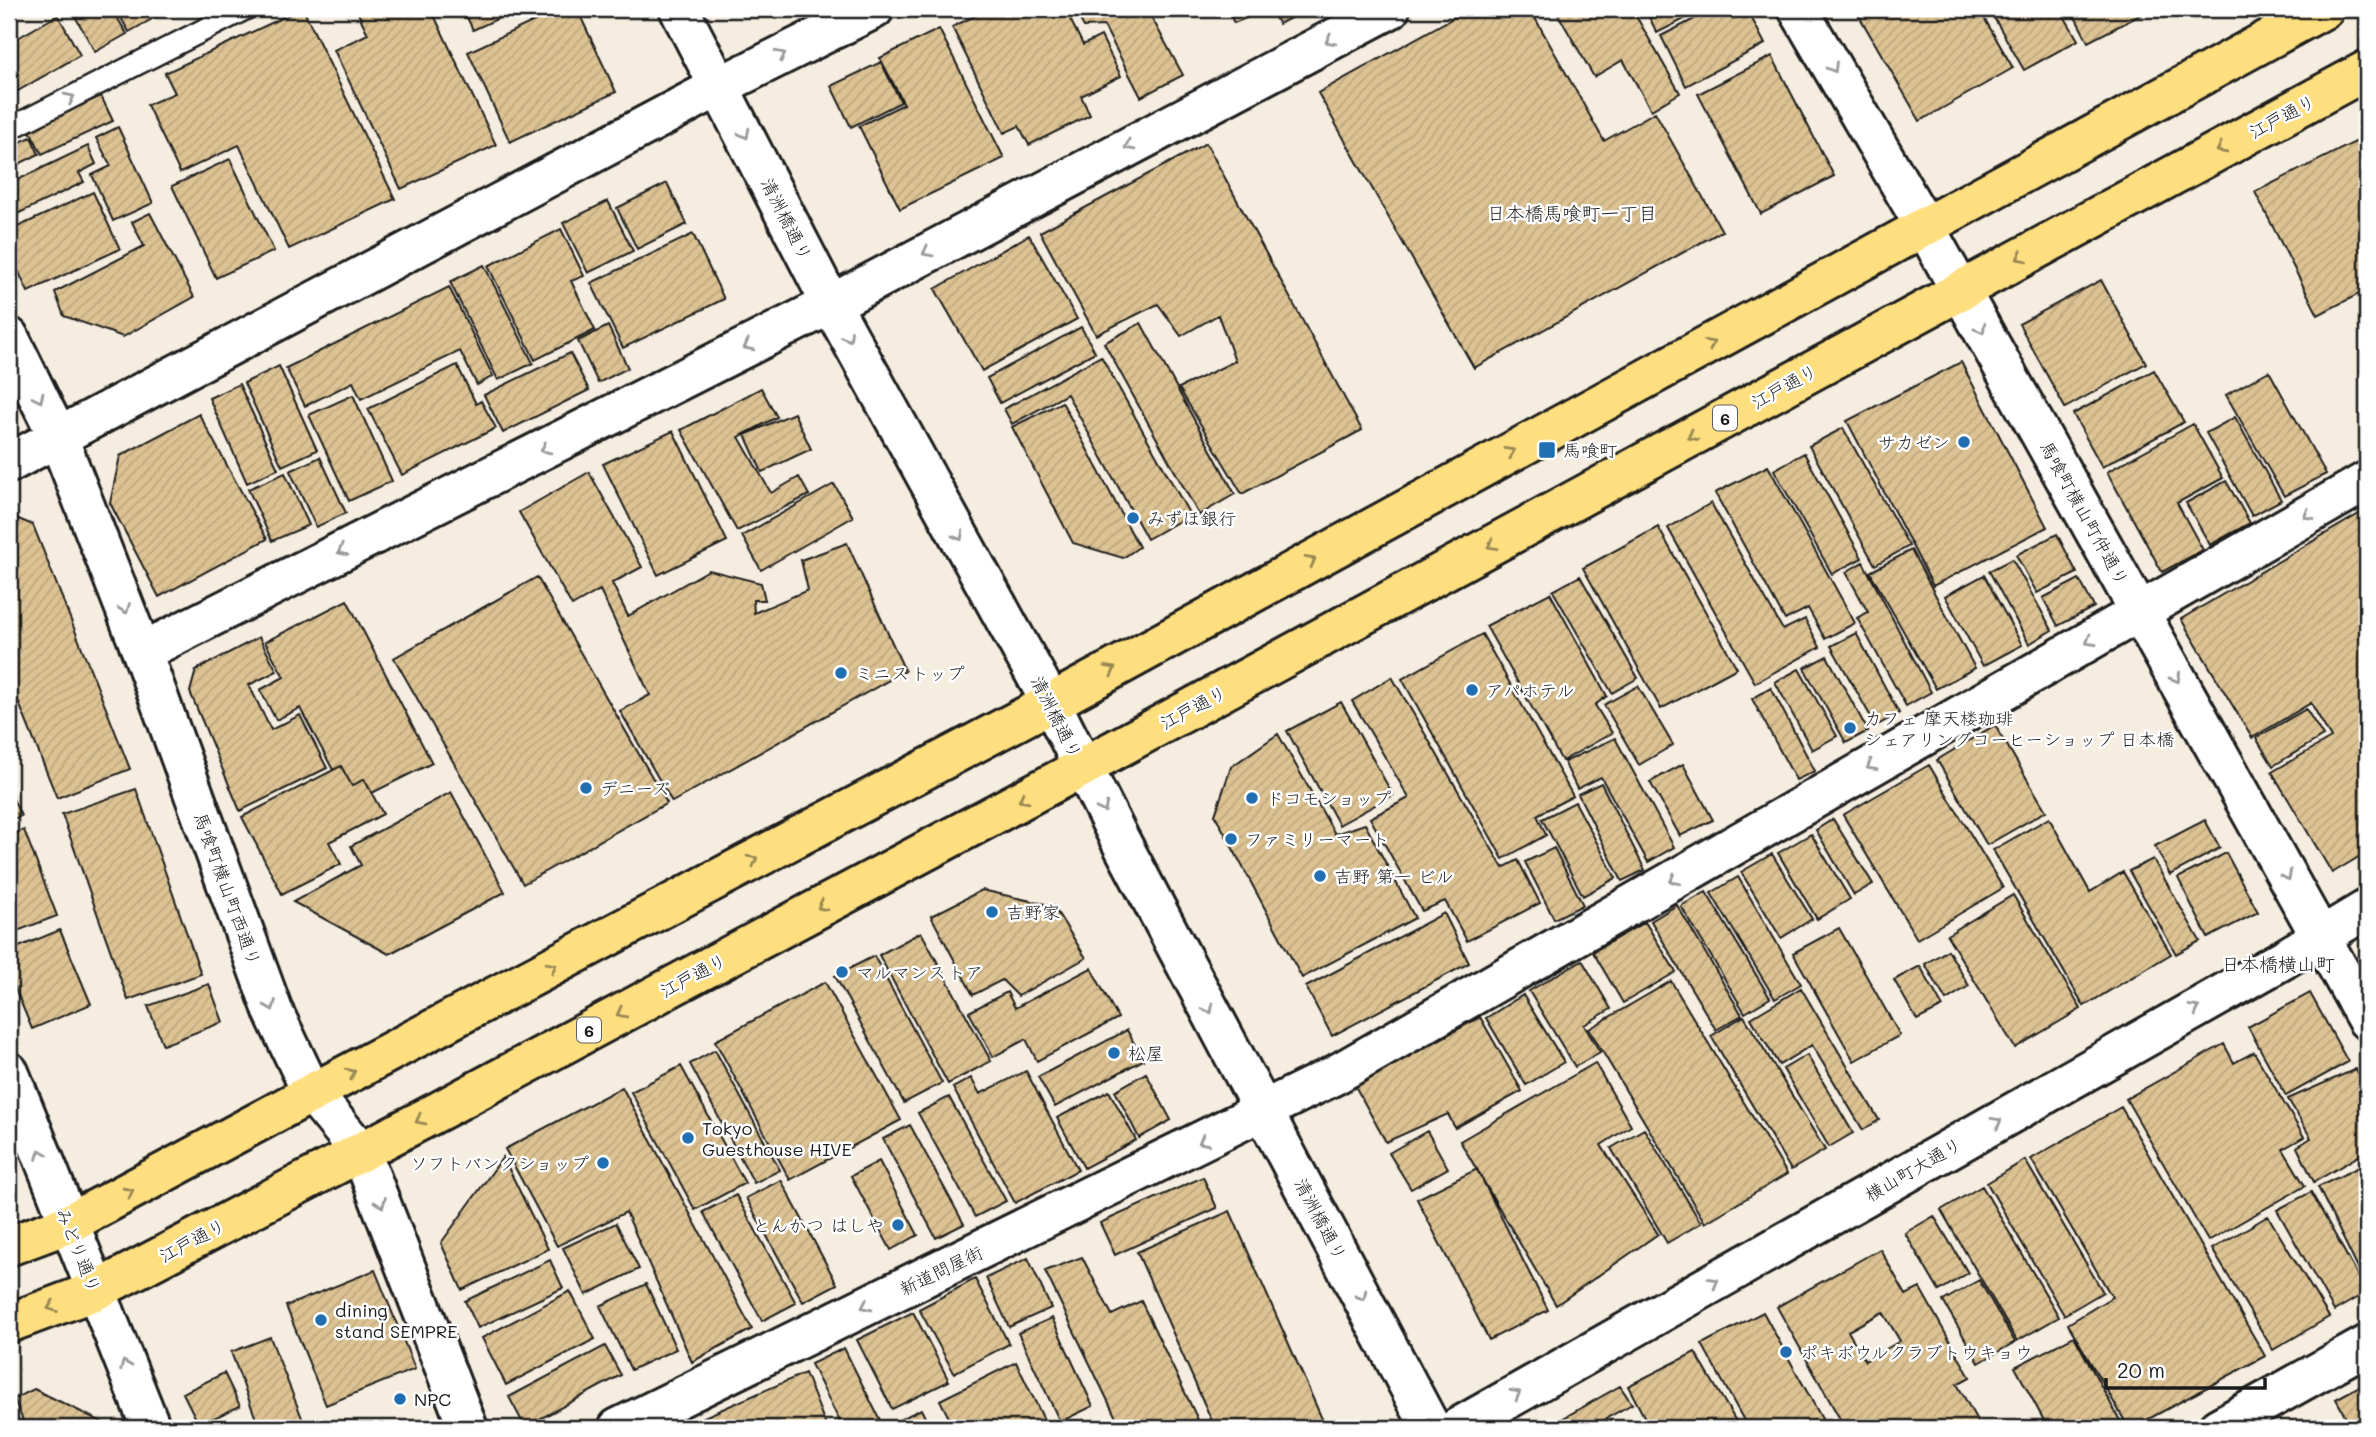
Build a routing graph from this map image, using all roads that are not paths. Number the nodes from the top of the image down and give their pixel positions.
1 (245, 9) edge
2 (679, 9) edge
3 (874, 9) edge
4 (1390, 9) edge
5 (1798, 9) edge
6 (2324, 9) edge
7 (2367, 70) edge
8 (720, 86) junction
9 (9, 129) edge
10 (1926, 227) junction
11 (1959, 290) junction
12 (831, 304) junction
13 (9, 337) edge
14 (58, 437) junction
15 (9, 463) edge
16 (2367, 481) edge
17 (2140, 612) junction
18 (142, 652) junction
19 (1051, 703) junction
20 (1083, 767) junction
21 (2367, 909) edge
22 (2321, 938) junction
23 (2367, 1020) edge
24 (9, 1072) edge
25 (312, 1093) junction
26 (1264, 1111) junction
27 (361, 1152) junction
28 (68, 1224) junction
29 (9, 1246) edge
30 (95, 1291) junction
31 (9, 1323) edge
32 (2367, 1345) edge
33 (151, 1428) edge
34 (468, 1428) edge
35 (618, 1428) edge
36 (1431, 1428) edge
37 (1457, 1428) edge
38 (2218, 1428) edge

9 -> 1 lane
2 - 8 street, 清洲橋通り
8 -> 3 street
4 -> 12 street
5 -> 10 street, 馬喰町横山町仲通り
6 - 10 highway
7 -> 11 highway, 江戸通り / 6
8 -> 12 street, 清洲橋通り
8 - 14 street
10 - 11 street, 馬喰町横山町仲通り
19 -> 10 highway
11 -> 17 street, 馬喰町横山町仲通り
11 -> 20 highway, 江戸通り / 6
12 -> 18 street
12 -> 19 street, 清洲橋通り
13 -> 14 street, 馬喰町横山町西通り
14 - 15 street
14 -> 18 street, 馬喰町横山町西通り
16 -> 17 street, 新道問屋街
17 -> 22 street, 馬喰町横山町仲通り
17 -> 26 street, 新道問屋街
18 -> 25 street, 馬喰町横山町西通り
19 - 20 street, 清洲橋通り
25 -> 19 highway
20 -> 26 street, 清洲橋通り
20 -> 27 highway, 江戸通り / 6
21 - 22 street, 横山町大通り
22 - 23 street, 馬喰町横山町仲通り
37 -> 22 street, 横山町大通り
28 -> 24 street, みどり通り
25 - 27 street, 馬喰町横山町西通り
28 -> 25 highway
26 -> 35 street, 新道問屋街
26 -> 36 street, 清洲橋通り
27 - 30 highway, 江戸通り / 6
27 -> 34 street, 馬喰町横山町西通り
28 - 29 highway
28 - 30 street, みどり通り
30 -> 31 highway, 江戸通り / 6
33 -> 30 street, みどり通り
32 - 38 street

